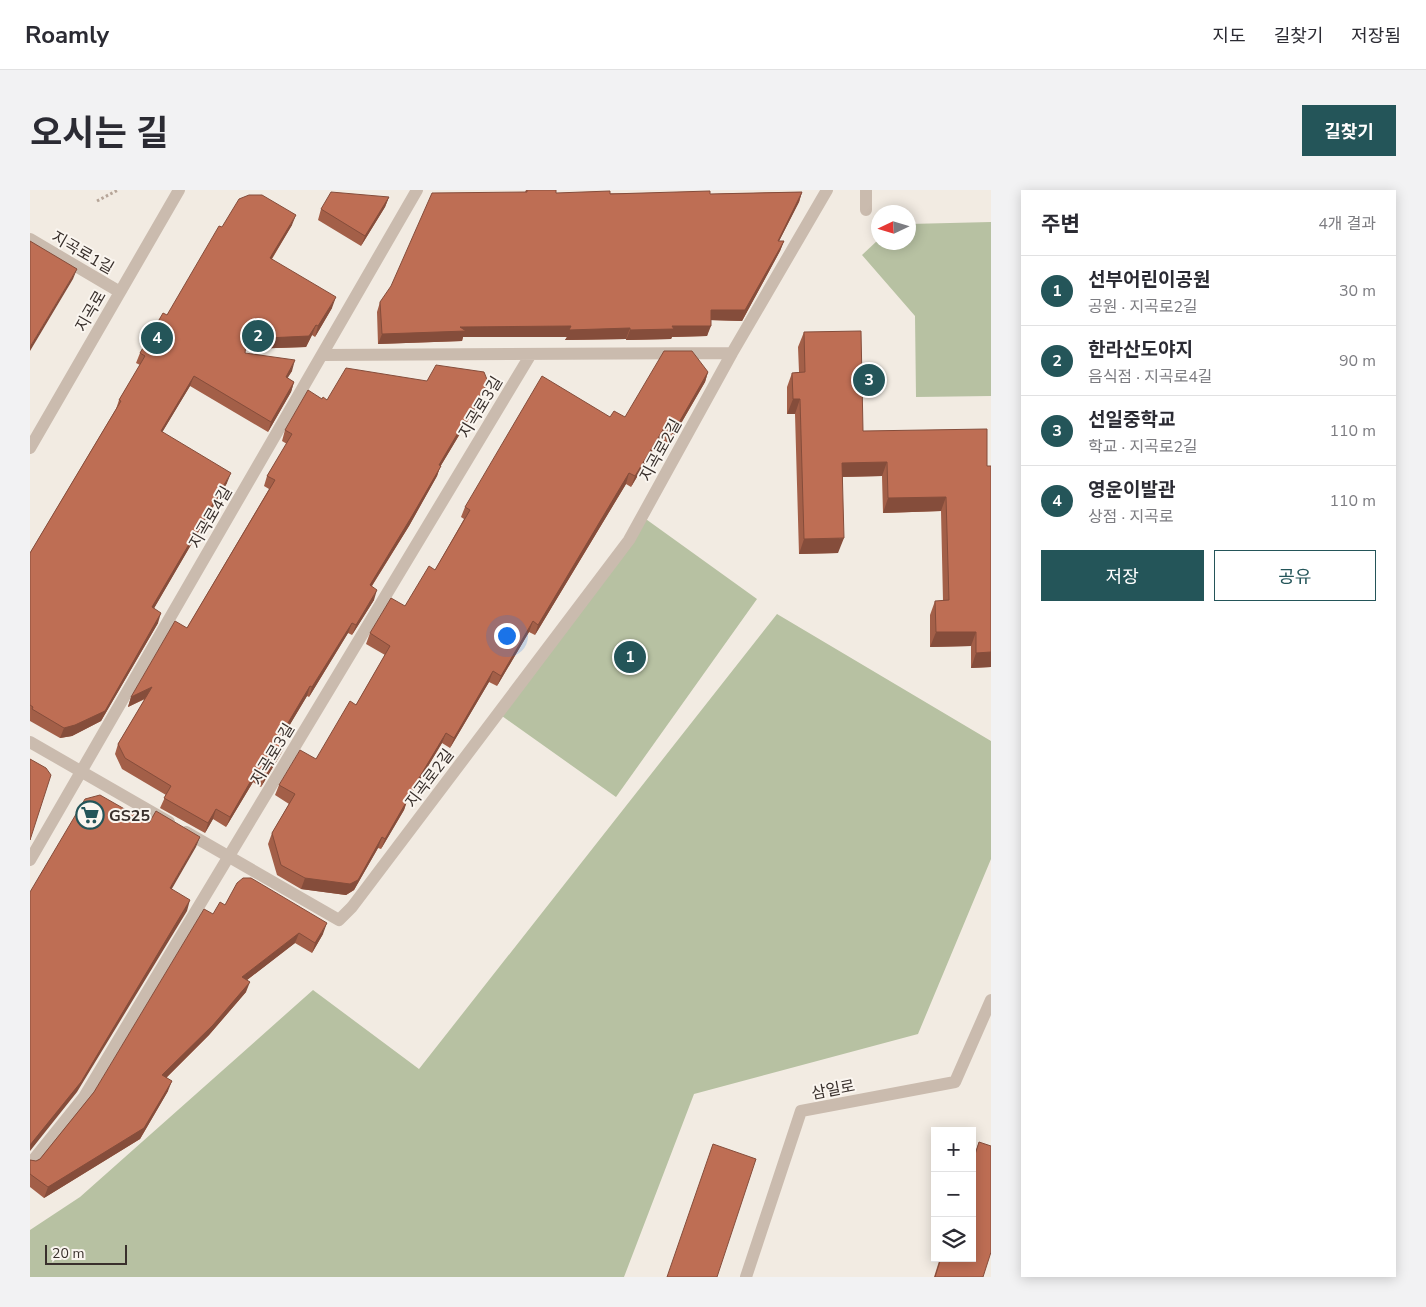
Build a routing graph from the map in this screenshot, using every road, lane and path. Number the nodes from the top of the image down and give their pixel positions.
1 (118, 190) edge
2 (179, 190) edge
3 (417, 190) edge
4 (827, 190) edge
5 (866, 190) edge
6 (97, 201) dead end
7 (866, 210) dead end
8 (30, 239) edge
9 (120, 292) junction
10 (732, 353) junction
11 (531, 354) junction
12 (322, 355) junction
13 (30, 448) edge
14 (30, 742) edge
15 (81, 772) junction
16 (229, 857) junction
17 (30, 860) edge
18 (991, 1000) edge
19 (30, 1164) edge
20 (746, 1277) edge

1 - 6 path
2 - 9 street, 지곡로
3 - 12 street, 지곡로4길
4 - 10 street, 지곡로2길
5 - 7 street
8 - 9 street, 지곡로1길
9 - 13 street, 지곡로
10 - 11 street
10 - 16 street, 지곡로2길
11 - 12 street
11 - 16 street, 지곡로3길
12 - 15 street, 지곡로4길
14 - 15 street, 지곡로2길
15 - 16 street, 지곡로2길
15 - 17 street, 지곡로4길
16 - 19 street, 지곡로3길
18 - 20 street, 삼일로

